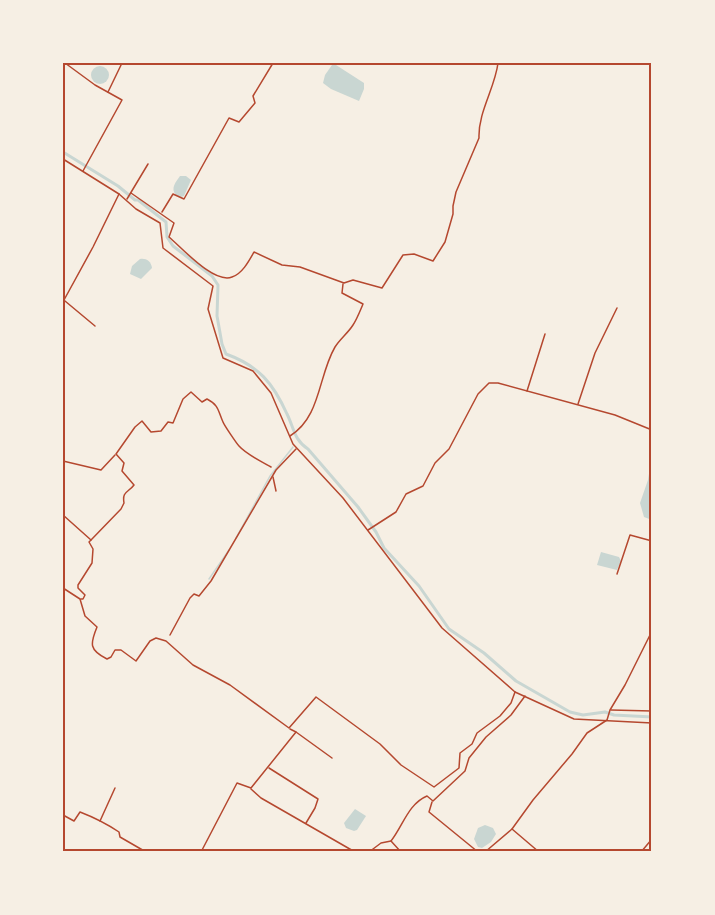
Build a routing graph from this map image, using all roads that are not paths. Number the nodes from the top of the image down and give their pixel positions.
1 (65, 63) edge
2 (122, 63) edge
3 (273, 63) edge
4 (498, 63) edge
5 (108, 93) junction
6 (63, 159) edge
7 (148, 164) dead end
8 (83, 172) junction
9 (119, 194) junction
10 (131, 194) junction
11 (126, 199) junction
12 (161, 213) junction
13 (344, 283) junction
14 (64, 299) edge
15 (617, 308) dead end
16 (95, 326) dead end
17 (545, 334) dead end
18 (526, 392) junction
19 (578, 405) junction
20 (652, 430) edge
21 (122, 434) dead end
22 (291, 435) junction
23 (126, 438) junction
24 (296, 448) junction
25 (116, 454) junction
26 (63, 461) edge
27 (272, 467) dead end
28 (273, 476) junction
29 (276, 491) dead end
30 (63, 516) edge
31 (368, 530) junction
32 (91, 540) junction
33 (652, 541) edge
34 (617, 574) dead end
35 (63, 588) edge
36 (80, 599) junction
37 (652, 631) edge
38 (170, 635) dead end
39 (515, 692) junction
40 (525, 696) junction
41 (610, 711) junction
42 (652, 711) edge
43 (607, 720) junction
44 (652, 723) edge
45 (289, 728) junction
46 (296, 732) junction
47 (332, 758) dead end
48 (268, 768) junction
49 (115, 788) dead end
50 (251, 788) junction
51 (433, 801) junction
52 (63, 815) edge
53 (99, 822) junction
54 (306, 823) junction
55 (512, 829) junction
56 (652, 839) edge
57 (391, 841) junction
58 (146, 852) edge
59 (201, 852) edge
60 (355, 852) edge
61 (369, 852) edge
62 (401, 852) edge
63 (478, 852) edge
64 (485, 852) edge
65 (539, 852) edge
66 (641, 852) edge

1 - 5 street
2 - 5 street
3 - 12 street
4 - 13 street
5 - 8 street
6 - 8 street
7 - 10 street
8 - 9 street
9 - 11 street
9 - 14 street
10 - 11 street
10 - 12 street
11 - 22 street
12 - 13 street
13 - 22 street
14 - 16 street
15 - 19 street
17 - 18 street
18 - 19 street
18 - 31 street
19 - 20 street
21 - 23 street
22 - 24 street
23 - 25 street
23 - 27 street
24 - 28 street
24 - 31 street
25 - 26 street
25 - 32 street
28 - 29 street
28 - 38 street
30 - 32 street
31 - 39 street
32 - 36 street
33 - 34 street
35 - 36 street
36 - 45 street
37 - 41 street
39 - 40 street
39 - 45 street
40 - 43 street
40 - 51 street
41 - 42 street
41 - 43 street
43 - 44 street
43 - 55 street
45 - 46 street
46 - 47 street
46 - 48 street
48 - 50 street
48 - 54 street
49 - 53 street
50 - 54 street
50 - 59 street
51 - 57 street
51 - 63 street
52 - 53 street
53 - 58 street
54 - 60 street
55 - 64 street
55 - 65 street
56 - 66 street
57 - 61 street
57 - 62 street

